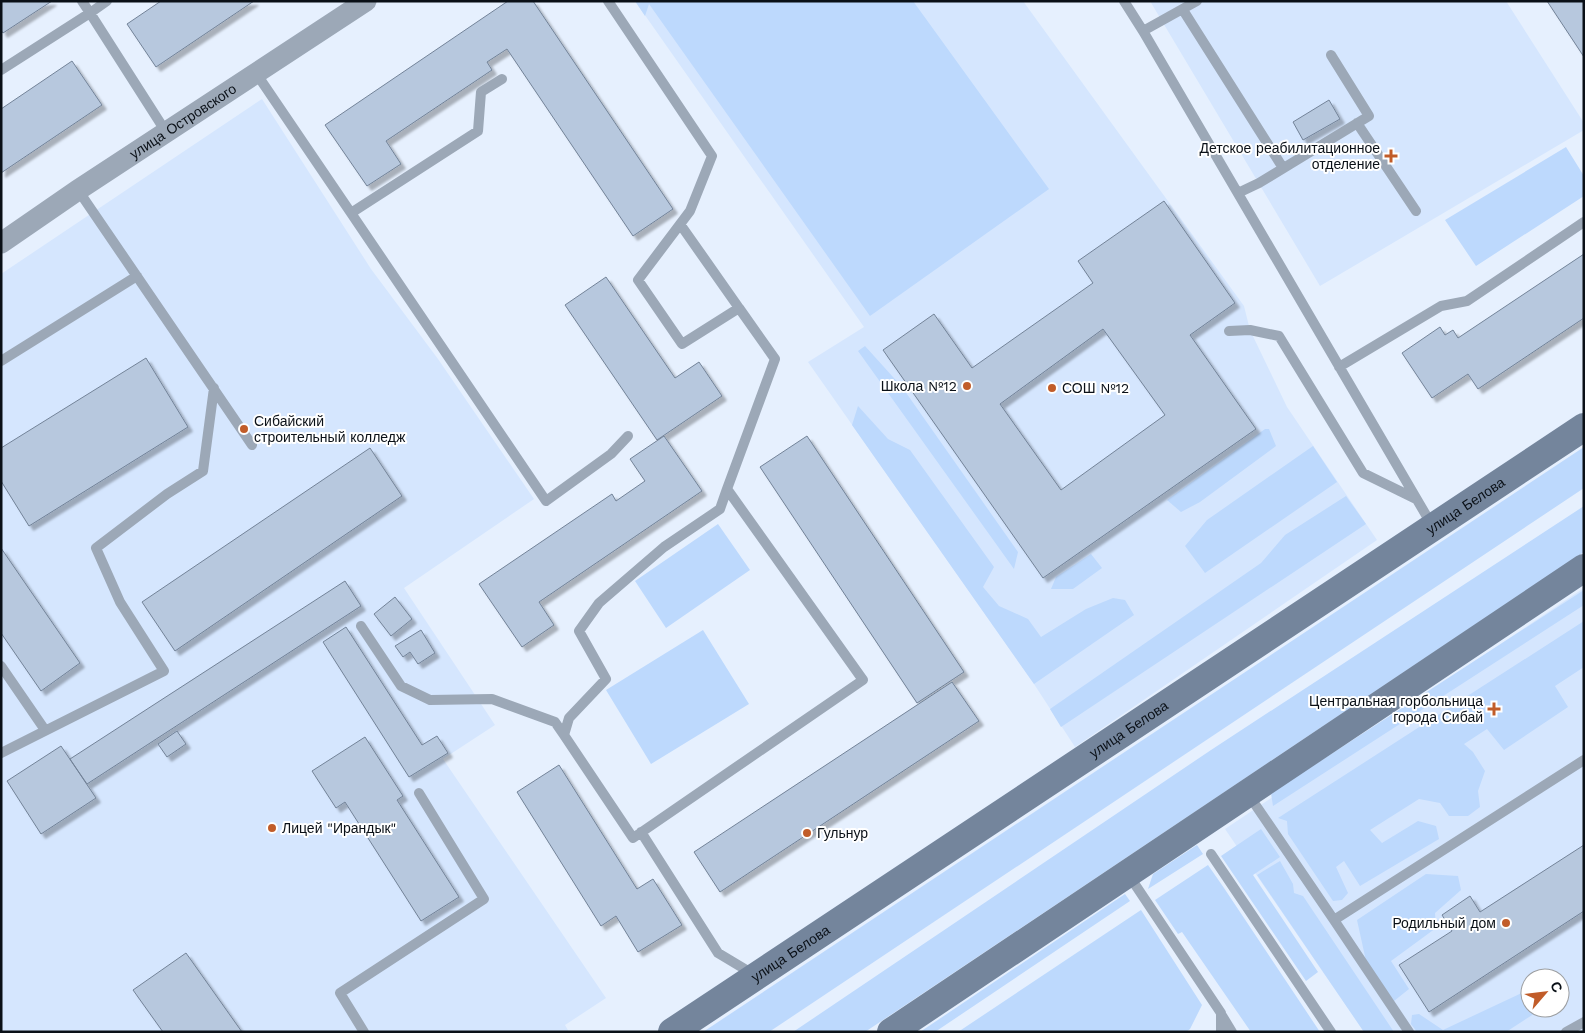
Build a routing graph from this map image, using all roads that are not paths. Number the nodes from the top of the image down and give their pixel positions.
1 (82, 1) edge
2 (107, 1) edge
3 (366, 1) edge
4 (608, 1) edge
5 (1124, 1) edge
6 (1197, 1) edge
7 (1183, 10) junction
8 (90, 13) junction
9 (1143, 31) junction
10 (1330, 54) dead end
11 (1, 70) edge
12 (256, 73) junction
13 (502, 79) dead end
14 (1357, 123) junction
15 (166, 132) junction
16 (1283, 168) junction
17 (78, 190) junction
18 (1238, 194) junction
19 (1416, 210) dead end
20 (351, 213) junction
21 (1584, 222) edge
22 (680, 224) junction
23 (1, 243) edge
24 (137, 276) junction
25 (739, 308) junction
26 (1229, 331) dead end
27 (1, 361) edge
28 (1339, 367) junction
29 (214, 388) junction
30 (1584, 427) edge
31 (628, 436) dead end
32 (252, 445) dead end
33 (727, 489) junction
34 (1416, 499) junction
35 (1433, 527) junction
36 (1584, 568) edge
37 (361, 626) dead end
38 (1, 666) edge
39 (45, 730) junction
40 (564, 736) junction
41 (1, 753) edge
42 (1584, 760) edge
43 (1247, 793) junction
44 (419, 794) dead end
45 (641, 832) junction
46 (1211, 854) dead end
47 (1128, 873) junction
48 (1334, 920) junction
49 (756, 976) junction
50 (1220, 1013) junction
51 (1584, 1022) edge
52 (364, 1032) edge
53 (672, 1032) edge
54 (891, 1032) edge
55 (1221, 1032) edge
56 (1232, 1032) edge
57 (1331, 1032) edge
58 (1409, 1032) edge
59 (1566, 1032) edge

1 - 8 lane
2 - 8 lane
3 - 12 street, улица Островского
4 - 22 lane
5 - 9 lane
6 - 7 lane
7 - 9 lane
7 - 16 lane
8 - 11 lane
8 - 15 lane
9 - 18 lane
10 - 14 lane
12 - 15 street, улица Островского
12 - 20 lane
13 - 20 lane
14 - 16 lane
14 - 19 lane
15 - 17 street, улица Островского
16 - 18 lane
17 - 23 street, улица Островского
17 - 24 lane
18 - 28 lane
20 - 31 lane
21 - 28 lane
22 - 25 lane
22 - 25 lane
24 - 27 lane
24 - 29 lane
25 - 33 lane
26 - 34 lane
28 - 34 lane
29 - 32 lane
29 - 39 lane
30 - 35 main road, улица Белова
33 - 40 lane
33 - 45 lane
34 - 35 lane
35 - 49 main road, улица Белова
36 - 43 main road
37 - 40 lane
38 - 39 lane
39 - 41 lane
40 - 45 lane
42 - 48 lane
43 - 47 main road
43 - 48 lane
44 - 52 lane
45 - 49 lane
46 - 57 lane
47 - 50 lane
47 - 54 main road
48 - 58 lane
49 - 53 main road, улица Белова
50 - 55 lane
50 - 56 lane
51 - 59 lane

